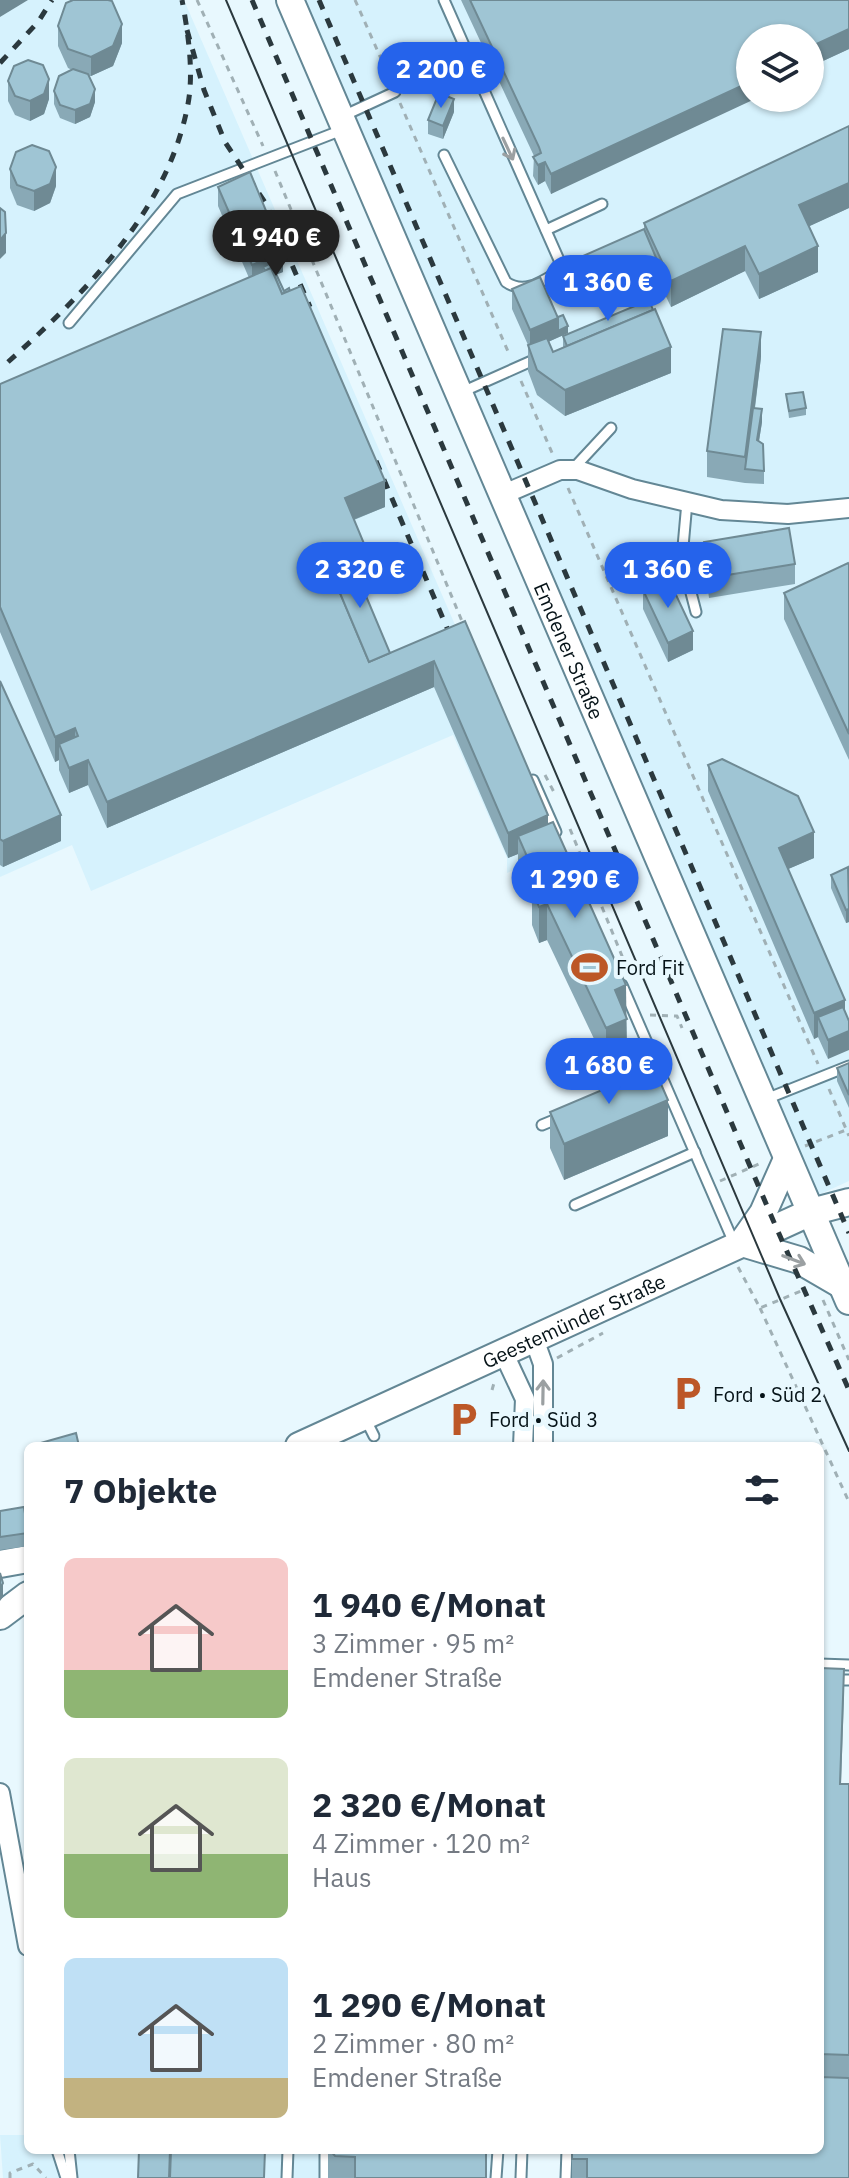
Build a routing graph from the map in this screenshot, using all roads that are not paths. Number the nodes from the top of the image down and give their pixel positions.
1 (290, 0) edge
2 (444, 0) edge
3 (395, 92) road end
4 (343, 123) junction
5 (444, 155) dead end
6 (602, 204) dead end
7 (546, 230) junction
8 (591, 255) edge
9 (563, 269) junction
10 (69, 323) dead end
11 (539, 357) edge
12 (459, 393) junction
13 (611, 428) dead end
14 (566, 470) junction
15 (502, 495) junction
16 (687, 502) junction
17 (849, 508) edge
18 (696, 612) dead end
19 (533, 772) edge
20 (563, 846) edge
21 (617, 974) edge
22 (849, 1066) edge
23 (661, 1074) junction
24 (648, 1080) edge
25 (762, 1101) junction
26 (568, 1114) edge
27 (542, 1125) dead end
28 (695, 1152) junction
29 (787, 1159) junction
30 (849, 1202) edge
31 (575, 1205) dead end
32 (811, 1212) junction
33 (739, 1253) junction
34 (832, 1292) edge
35 (534, 1339) junction
36 (504, 1354) junction
37 (313, 1442) edge
38 (523, 1442) edge
39 (543, 1442) edge
40 (24, 1560) edge
41 (0, 1564) edge
42 (24, 1598) edge
43 (0, 1616) edge
44 (824, 1664) edge
45 (849, 1665) edge
46 (824, 1680) edge
47 (849, 1680) edge
48 (0, 1793) edge
49 (20, 1860) edge
50 (24, 1903) edge
51 (58, 2154) edge
52 (69, 2154) edge
53 (288, 2154) edge
54 (325, 2154) edge
55 (498, 2154) edge
56 (522, 2154) edge
57 (567, 2154) edge
58 (66, 2178) edge
59 (72, 2178) edge
60 (287, 2178) edge
61 (325, 2178) edge
62 (496, 2178) edge
63 (521, 2178) edge
64 (566, 2178) edge

1 - 4 street, Emdener Straße
2 -> 7 lane
3 - 4 lane
4 - 10 lane
4 - 12 street, Emdener Straße
5 - 9 lane
6 - 7 lane
7 - 9 lane
8 - 9 lane
11 - 12 lane
12 - 15 street, Emdener Straße
13 - 14 lane
14 - 15 street
14 - 16 street
15 - 25 street, Emdener Straße
16 - 17 street
16 - 18 lane
19 - 20 lane
21 - 23 lane
22 - 25 lane
23 - 24 lane
23 - 28 lane
25 - 29 street, Emdener Straße
26 - 27 lane
28 - 31 lane
28 - 33 lane
29 - 32 street, Emdener Straße
29 - 33 street
30 - 32 street, Geestemünder Straße
32 - 33 street, Geestemünder Straße
32 - 34 street, Emdener Straße
33 -> 34 street
33 - 35 street, Geestemünder Straße
35 - 36 street, Geestemünder Straße
39 -> 35 street
36 - 37 street, Geestemünder Straße
36 - 38 street
40 - 41 street
42 - 43 street
44 - 45 lane
46 - 47 lane
48 - 49 street
49 - 50 street
51 - 58 lane
52 - 59 lane
53 - 60 lane
54 - 61 lane
55 - 62 lane
56 - 63 lane
57 - 64 lane

